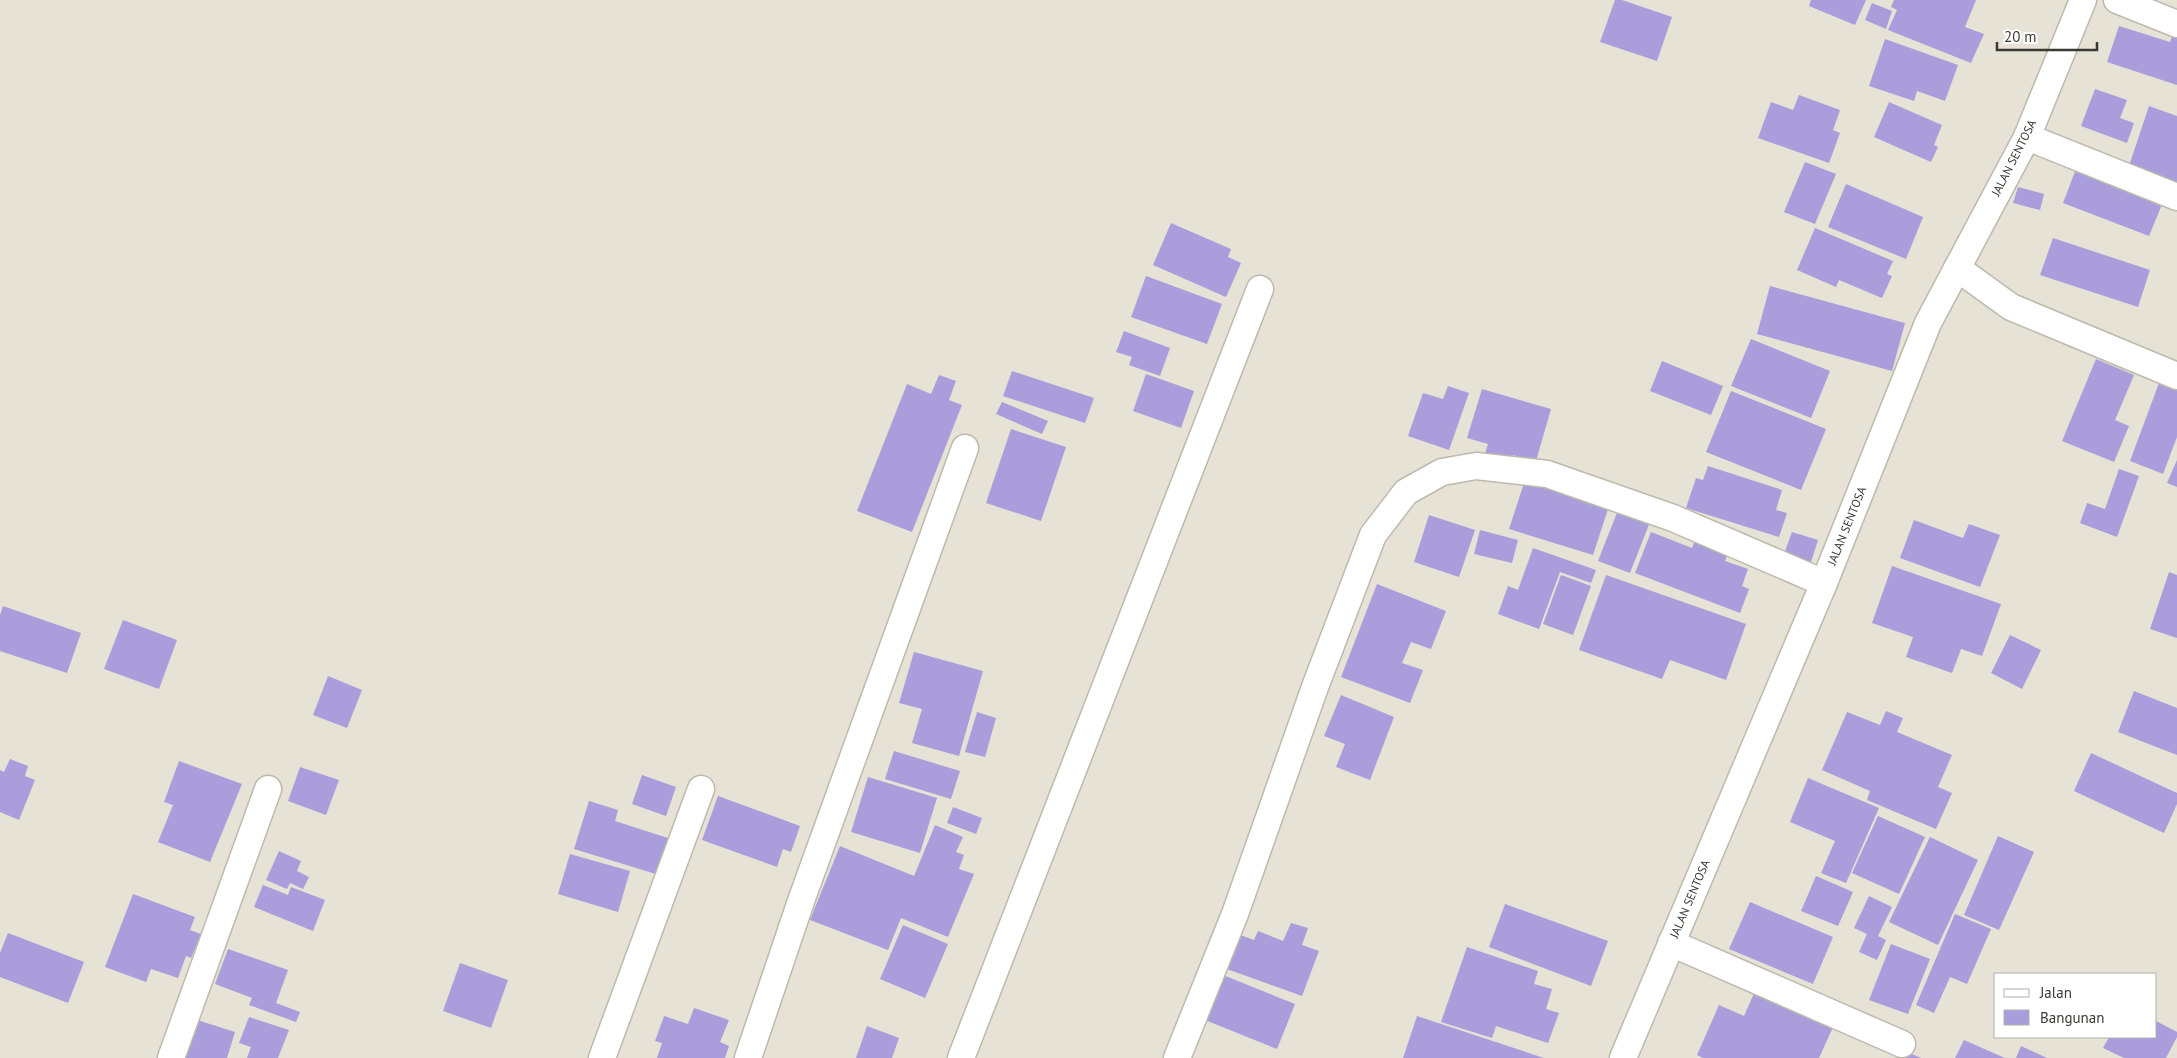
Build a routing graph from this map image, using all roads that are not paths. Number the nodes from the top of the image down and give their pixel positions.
1 (2084, 0) edge
2 (2117, 0) edge
3 (2177, 24) edge
4 (2027, 137) junction
5 (2177, 198) edge
6 (1957, 268) junction
7 (1260, 289) dead end
8 (2177, 376) edge
9 (965, 448) dead end
10 (1824, 583) junction
11 (701, 788) dead end
12 (268, 789) dead end
13 (1671, 944) junction
14 (1902, 1044) dead end
15 (171, 1058) edge
16 (602, 1058) edge
17 (748, 1058) edge
18 (961, 1058) edge
19 (1176, 1058) edge
20 (1623, 1058) edge

1 - 4 street, JALAN SENTOSA
2 - 3 street
4 - 5 street
4 - 6 street, JALAN SENTOSA
6 - 8 street
6 - 10 street, JALAN SENTOSA
7 - 18 street
9 - 17 street
10 - 13 street, JALAN SENTOSA
10 - 19 street
11 - 16 street
12 - 15 street
13 - 14 street
13 - 20 street, JALAN SENTOSA

